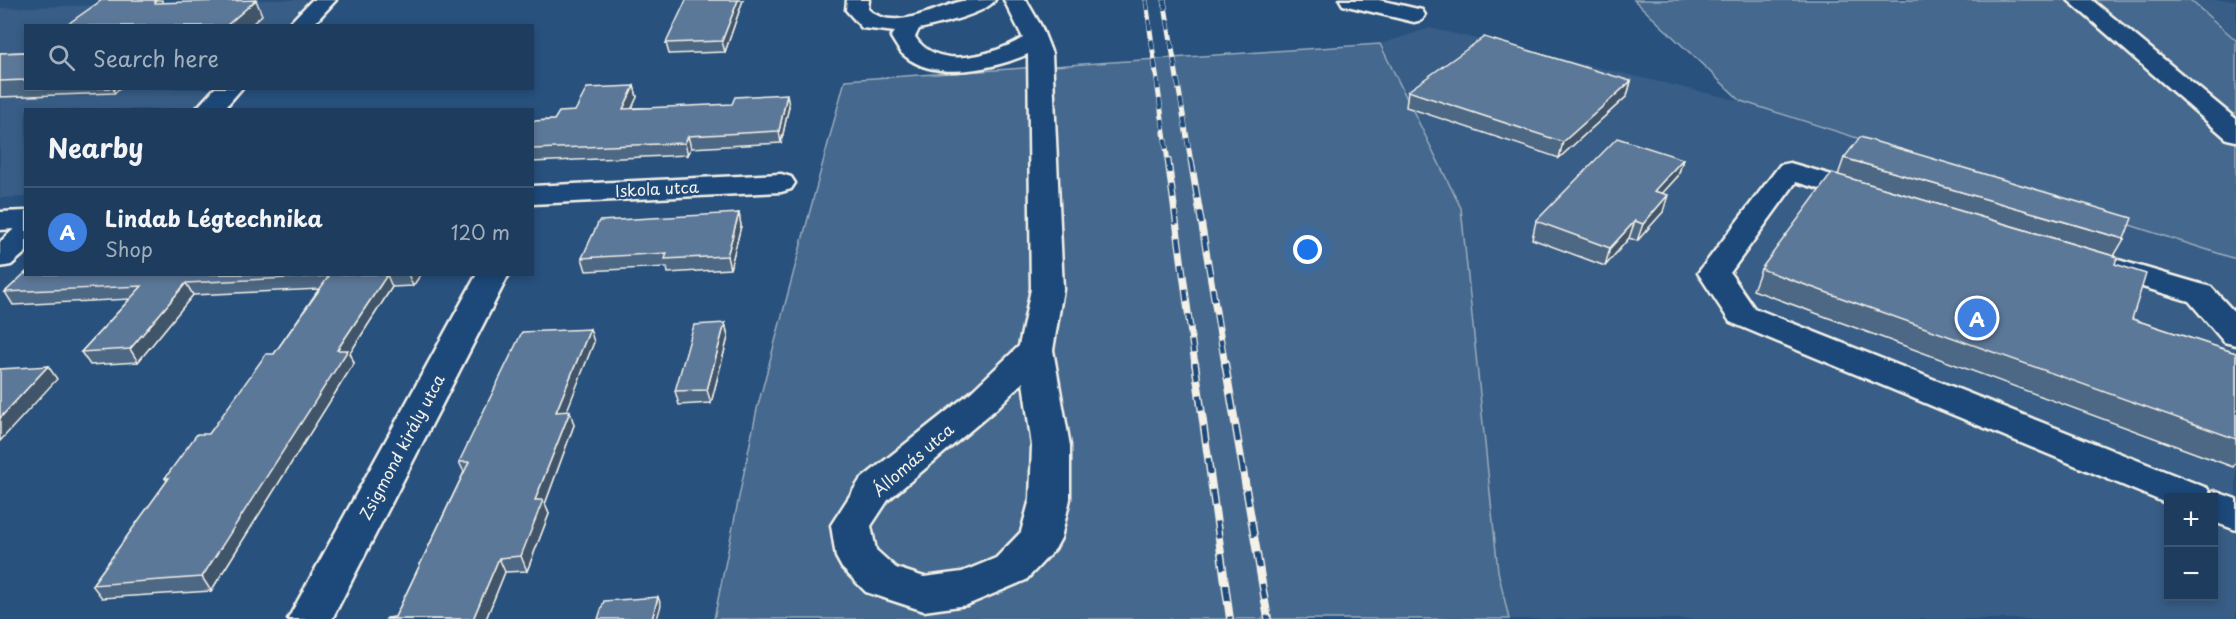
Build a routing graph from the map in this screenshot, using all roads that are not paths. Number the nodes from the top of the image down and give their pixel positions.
1 (325, 0) edge
2 (858, 0) edge
3 (984, 0) edge
4 (1015, 0) edge
5 (1351, 0) edge
6 (2079, 0) edge
7 (1414, 15) dead end
8 (299, 24) edge
9 (910, 25) junction
10 (1035, 41) junction
11 (228, 90) edge
12 (210, 108) edge
13 (2236, 133) edge
14 (781, 183) dead end
15 (534, 197) edge
16 (1892, 202) edge
17 (24, 220) edge
18 (0, 221) edge
19 (24, 237) edge
20 (2075, 256) edge
21 (0, 258) edge
22 (492, 276) edge
23 (2236, 335) edge
24 (1036, 350) junction
25 (2181, 493) edge
26 (2218, 508) edge
27 (2236, 515) edge
28 (310, 619) edge

1 - 8 street
2 - 9 street
3 - 9 street
4 - 10 street, Állomás utca
5 - 7 street
6 - 13 street
9 - 10 street
10 - 24 street, Állomás utca
11 - 12 street
14 - 15 street, Iskola utca
16 - 25 street
17 - 18 street
19 - 21 street
20 - 23 street
22 - 28 street, Zsigmond király utca
24 - 24 street, Állomás utca
26 - 27 street

